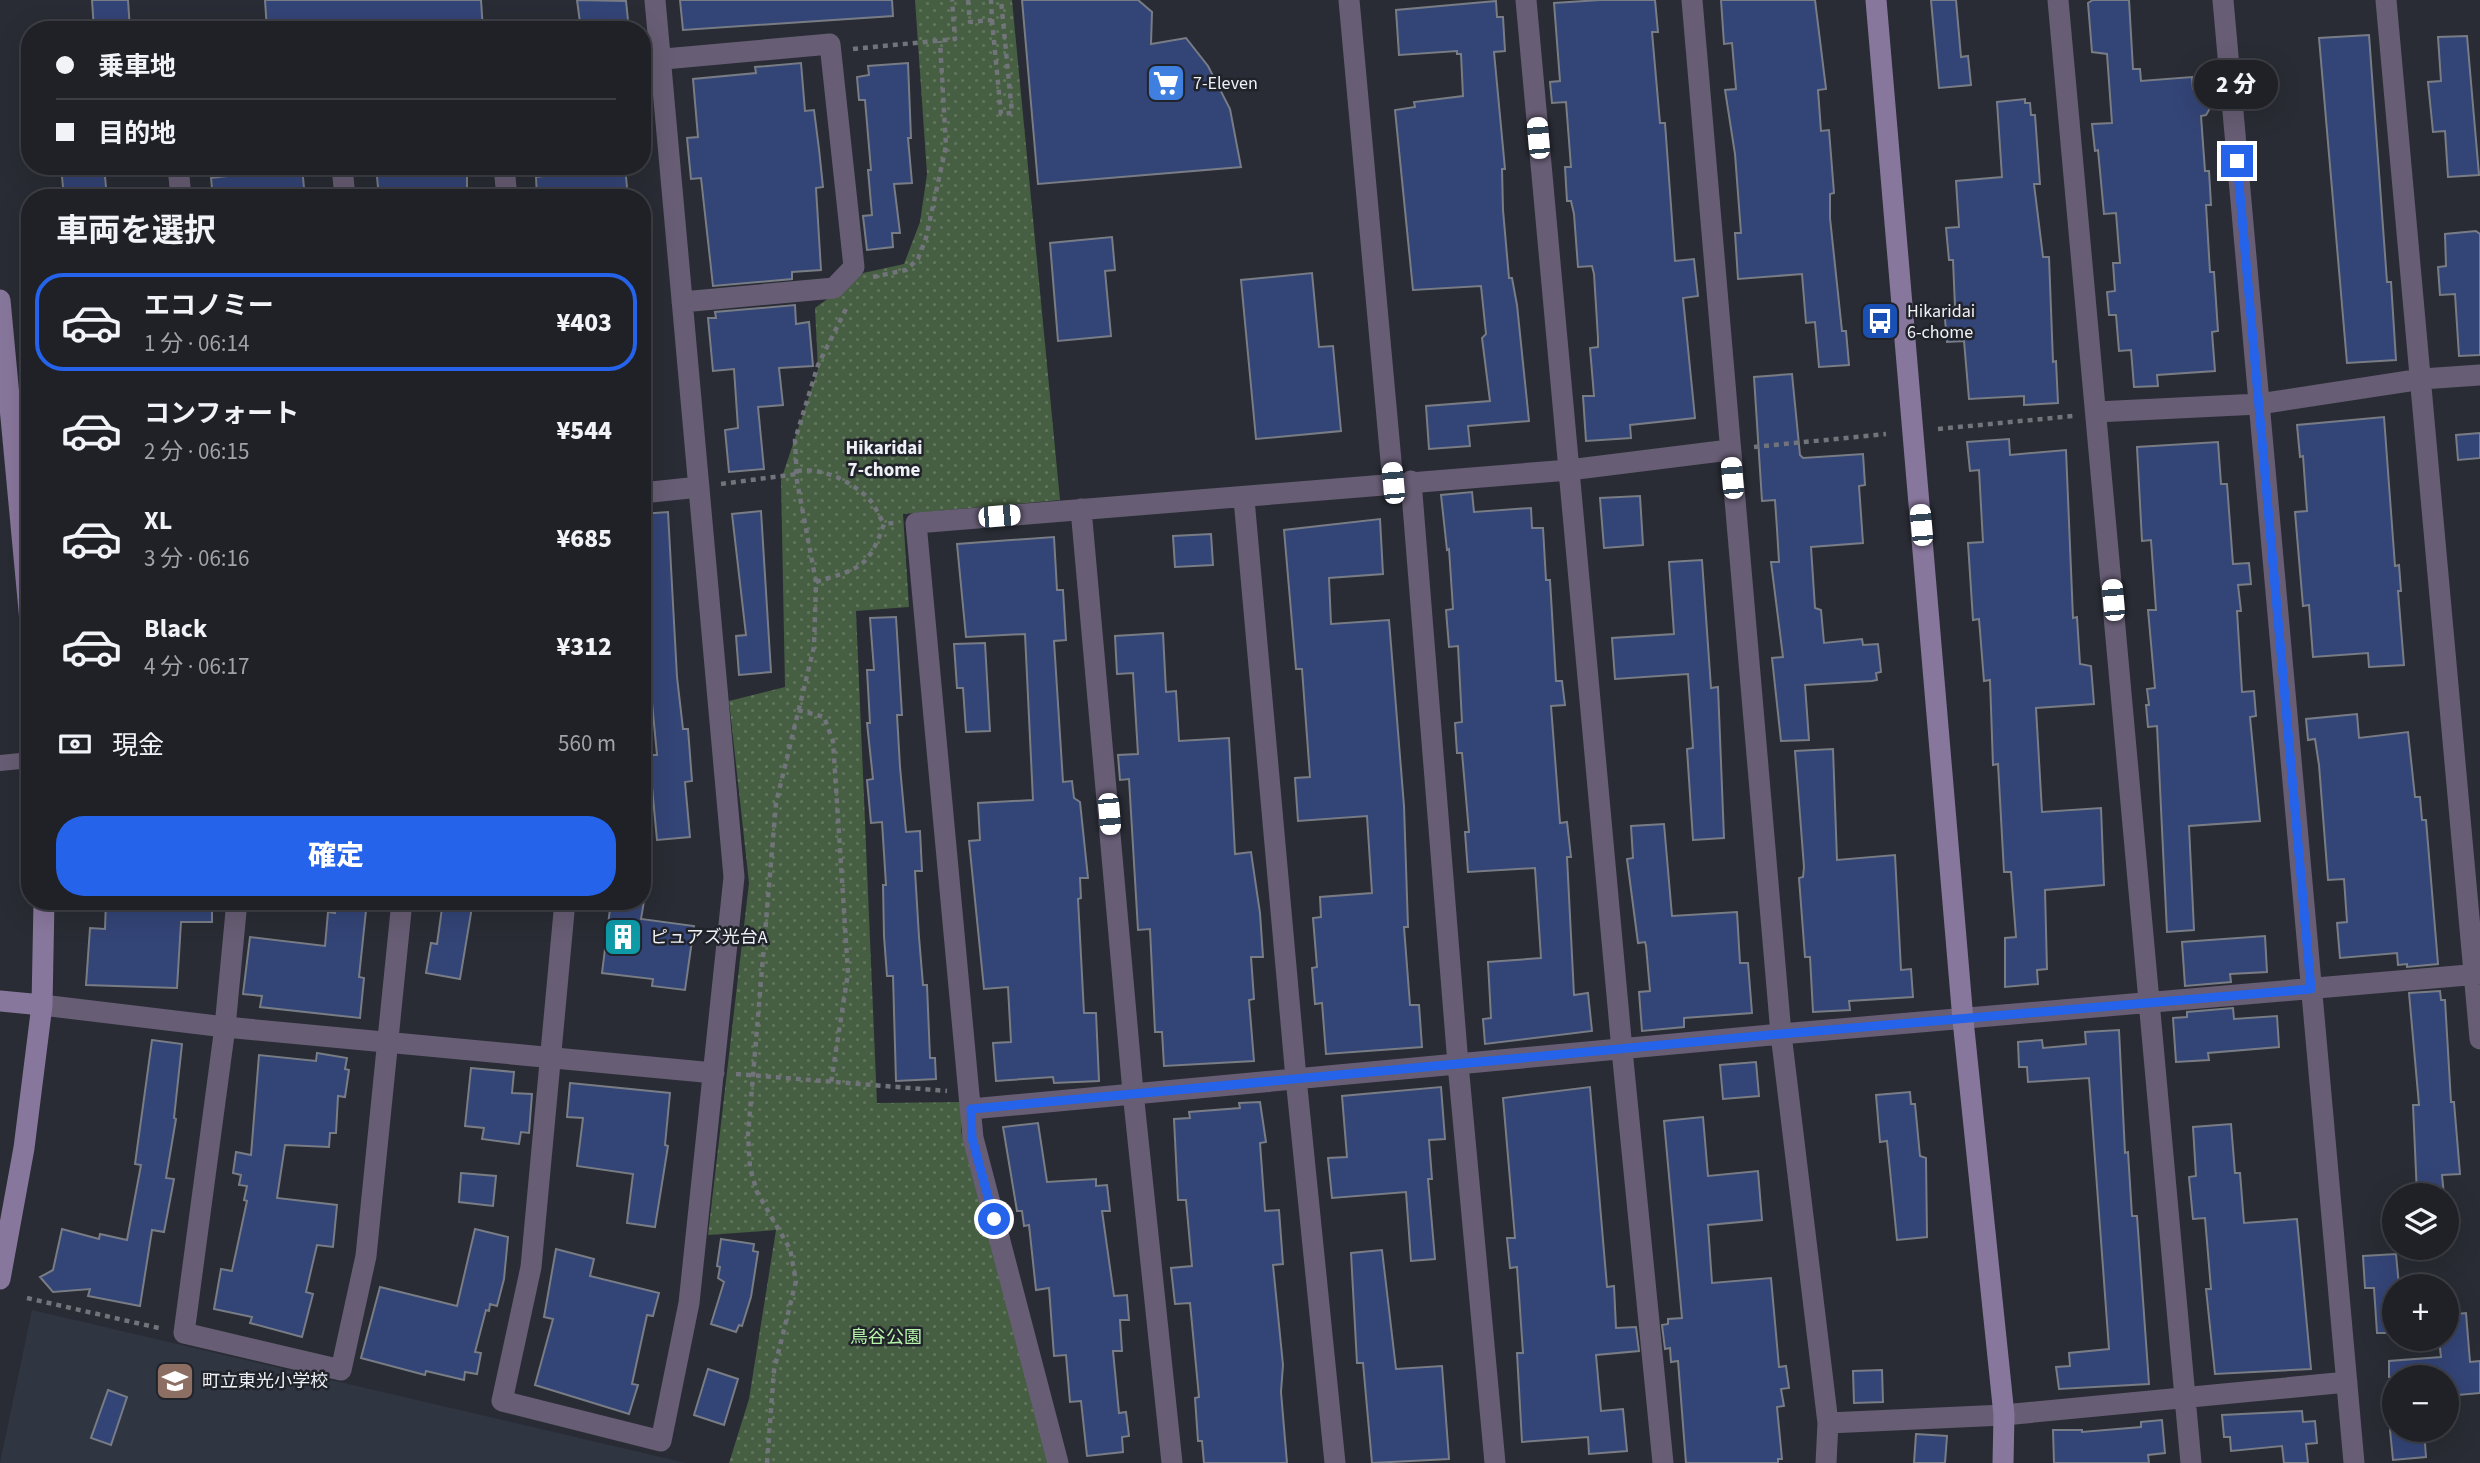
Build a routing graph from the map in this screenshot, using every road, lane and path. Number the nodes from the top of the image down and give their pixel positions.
1 (655, 0) edge
2 (952, 0) edge
3 (968, 0) edge
4 (990, 0) edge
5 (1001, 0) edge
6 (1349, 0) edge
7 (1526, 0) edge
8 (1692, 0) edge
9 (1876, 0) edge
10 (2058, 0) edge
11 (2223, 0) edge
12 (2386, 0) edge
13 (992, 20) junction
14 (940, 41) junction
15 (832, 51) junction
16 (651, 60) edge
17 (866, 279) dead end
18 (0, 300) edge
19 (851, 300) dead end
20 (682, 302) junction
21 (2480, 375) edge
22 (2422, 379) junction
23 (2259, 404) junction
24 (2096, 412) junction
25 (1938, 429) dead end
26 (1886, 434) dead end
27 (1729, 450) junction
28 (1569, 470) junction
29 (797, 472) junction
30 (1402, 482) junction
31 (699, 487) junction
32 (651, 492) edge
33 (1244, 499) junction
34 (1082, 509) junction
35 (916, 523) junction
36 (884, 524) junction
37 (21, 525) edge
38 (816, 582) junction
39 (798, 710) junction
40 (21, 761) edge
41 (0, 763) edge
42 (44, 910) edge
43 (236, 910) edge
44 (401, 910) edge
45 (564, 910) edge
46 (2477, 974) edge
47 (2311, 989) junction
48 (0, 1001) edge
49 (2149, 1003) junction
50 (42, 1005) junction
51 (1963, 1020) junction
52 (225, 1027) junction
53 (1781, 1034) junction
54 (2480, 1039) edge
55 (389, 1041) junction
56 (1622, 1050) junction
57 (551, 1058) junction
58 (1458, 1064) junction
59 (714, 1073) junction
60 (753, 1075) junction
61 (1296, 1078) junction
62 (831, 1083) junction
63 (1133, 1092) junction
64 (970, 1100) junction
65 (0, 1279) edge
66 (27, 1298) dead end
67 (184, 1333) junction
68 (2347, 1382) junction
69 (2185, 1397) junction
70 (2004, 1415) junction
71 (1828, 1423) junction
72 (767, 1463) edge
73 (1058, 1463) edge
74 (1172, 1463) edge
75 (1335, 1463) edge
76 (1495, 1463) edge
77 (1663, 1463) edge
78 (1826, 1463) edge
79 (2003, 1463) edge
80 (2191, 1463) edge
81 (2354, 1463) edge

1 - 16 street
2 - 14 path
3 - 13 path
4 - 13 path
5 - 13 path
6 - 30 street
7 - 28 street
8 - 27 street
9 - 51 street
10 - 24 street
11 - 23 street
12 - 22 street
14 - 15 path
14 - 17 path
15 - 16 street
15 - 20 street
16 - 20 street
18 - 37 street
19 - 29 path
20 - 31 street
21 - 22 street
22 - 23 street
22 - 46 street
23 - 24 street
23 - 47 street
24 - 25 path
24 - 49 street
26 - 27 path
27 - 28 street
27 - 53 street
28 - 30 street
28 - 56 street
29 - 31 path
29 - 36 path
29 - 38 path
30 - 33 street
30 - 58 street
31 - 32 street
31 - 59 street
33 - 34 street
33 - 61 street
34 - 35 street
34 - 63 street
35 - 36 path
35 - 64 street
36 - 38 path
38 - 39 path
39 - 60 path
39 - 62 path
40 - 41 lane
42 - 50 street
43 - 52 street
44 - 55 street
45 - 57 street
46 - 47 street
46 - 54 street
47 - 49 street
47 - 68 street
48 - 50 street
49 - 51 street
49 - 69 street
50 - 52 street
50 - 65 street
51 - 53 street
51 - 70 street
52 - 55 street
52 - 67 street
53 - 56 street
53 - 71 street
55 - 57 street
55 - 67 street
56 - 58 street
56 - 77 street
57 - 59 street
57 - 59 street
58 - 61 street
58 - 76 street
59 - 60 path
60 - 62 path
60 - 72 path
61 - 63 street
61 - 75 street
62 - 64 path
63 - 64 street
63 - 74 street
64 - 73 street
66 - 67 path
68 - 69 street
68 - 81 street
69 - 70 street
69 - 80 street
70 - 71 street
70 - 79 street
71 - 78 street

